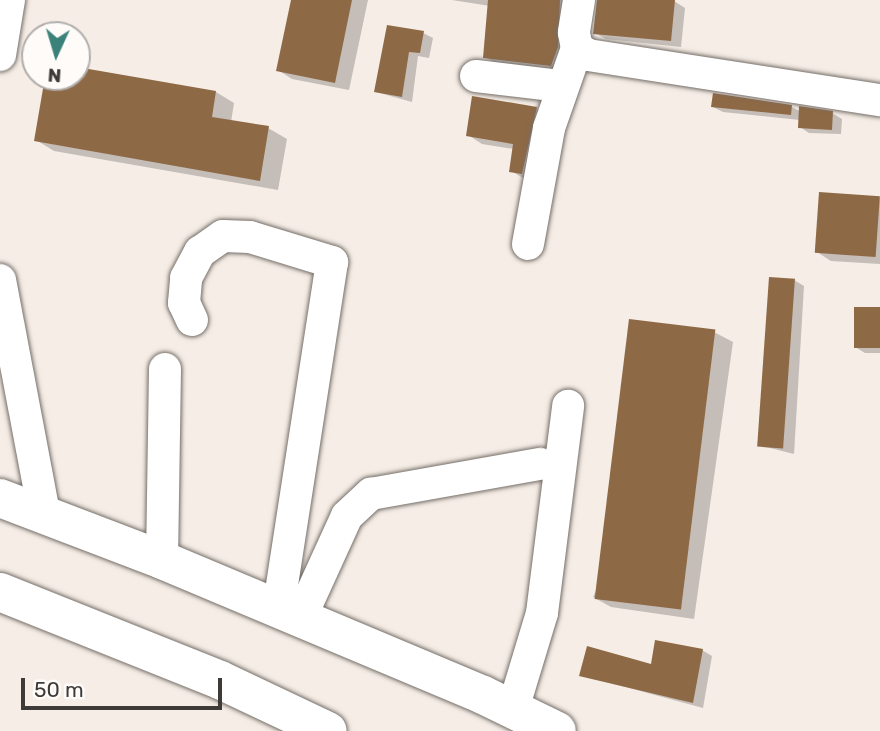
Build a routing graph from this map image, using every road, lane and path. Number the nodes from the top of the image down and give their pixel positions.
1 (9, 0) edge
2 (579, 0) edge
3 (577, 48) junction
4 (0, 55) edge
5 (476, 76) dead end
6 (561, 86) junction
7 (880, 100) edge
8 (528, 244) dead end
9 (0, 279) edge
10 (192, 320) dead end
11 (165, 369) dead end
12 (568, 406) dead end
13 (540, 464) dead end
14 (0, 498) edge
15 (44, 513) junction
16 (162, 560) junction
17 (0, 592) edge
18 (289, 615) junction
19 (513, 709) junction
20 (328, 731) edge
21 (557, 731) edge

1 - 4 street
2 - 3 street
3 - 6 street
3 - 7 street
5 - 6 street
6 - 8 street
9 - 15 street
10 - 18 street
11 - 16 street
12 - 19 street
13 - 18 street
14 - 15 main road
15 - 16 main road
16 - 18 main road
17 - 20 main road
18 - 19 main road
19 - 21 main road

